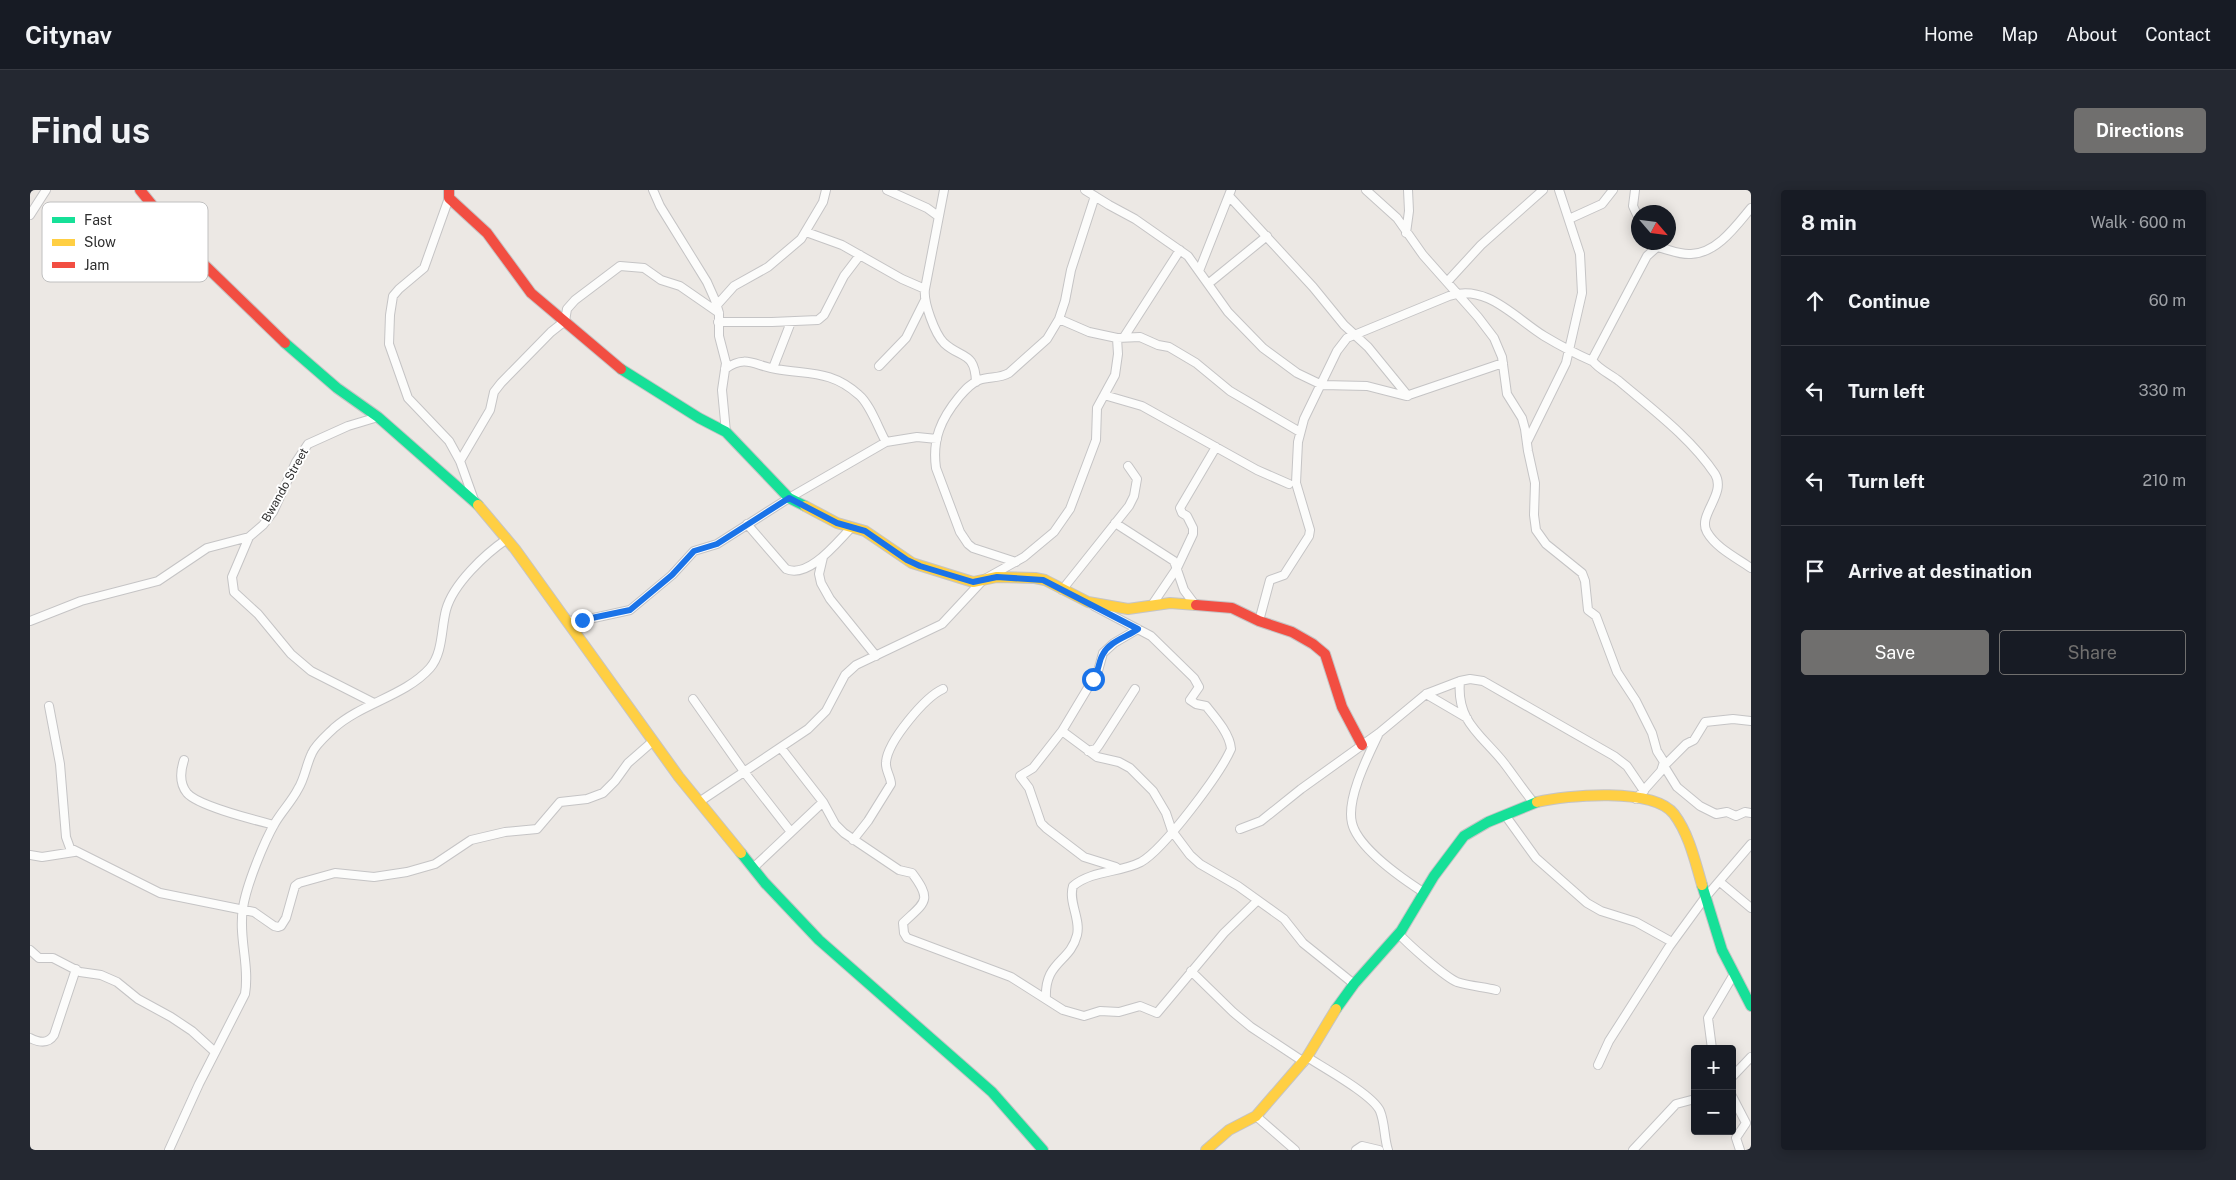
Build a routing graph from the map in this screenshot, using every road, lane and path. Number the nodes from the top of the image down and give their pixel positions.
1 (46, 190) edge
2 (140, 190) edge
3 (653, 190) edge
4 (826, 190) edge
5 (887, 190) edge
6 (944, 190) edge
7 (1086, 190) edge
8 (1366, 190) edge
9 (1408, 190) edge
10 (1543, 190) edge
11 (1559, 190) edge
12 (1613, 190) edge
13 (1635, 190) edge
14 (1230, 193) edge
15 (449, 194) edge
16 (1094, 196) junction
17 (150, 202) edge
18 (1633, 205) edge
19 (1751, 208) edge
20 (30, 215) edge
21 (938, 216) junction
22 (1569, 219) junction
23 (806, 232) junction
24 (1406, 233) junction
25 (1267, 236) junction
26 (1180, 250) junction
27 (1651, 250) edge
28 (1672, 250) edge
29 (860, 255) junction
30 (208, 270) edge
31 (1198, 271) junction
32 (1447, 282) junction
33 (1208, 284) junction
34 (925, 289) junction
35 (1456, 293) junction
36 (925, 300) junction
37 (718, 314) junction
38 (1059, 319) junction
39 (564, 321) junction
40 (791, 322) junction
41 (1353, 335) junction
42 (1120, 338) junction
43 (1570, 350) junction
44 (1592, 361) junction
45 (1503, 364) junction
46 (879, 366) dead end
47 (772, 368) junction
48 (725, 369) junction
49 (976, 382) junction
50 (1322, 385) junction
51 (1104, 395) junction
52 (1408, 396) junction
53 (378, 417) junction
54 (726, 432) junction
55 (1300, 432) junction
56 (937, 439) junction
57 (886, 442) junction
58 (1527, 442) junction
59 (1216, 447) junction
60 (460, 461) junction
61 (1128, 466) dead end
62 (1288, 484) dead end
63 (789, 498) junction
64 (474, 500) junction
65 (1115, 523) junction
66 (747, 524) junction
67 (852, 527) junction
68 (249, 537) junction
69 (506, 539) junction
70 (823, 556) junction
71 (1016, 562) junction
72 (1177, 568) junction
73 (1751, 568) edge
74 (983, 580) junction
75 (1062, 590) junction
76 (1088, 602) junction
77 (1192, 602) dead end
78 (1152, 605) junction
79 (30, 621) edge
80 (568, 621) junction
81 (1259, 621) junction
82 (1138, 629) junction
83 (876, 656) junction
84 (1460, 681) junction
85 (944, 689) dead end
86 (1135, 689) dead end
87 (1426, 694) junction
88 (693, 699) dead end
89 (374, 703) junction
90 (49, 706) dead end
91 (1468, 719) junction
92 (1751, 721) edge
93 (1062, 731) junction
94 (1379, 733) junction
95 (652, 742) junction
96 (1362, 745) junction
97 (781, 748) junction
98 (1088, 751) junction
99 (184, 760) dead end
100 (1664, 766) junction
101 (745, 773) junction
102 (1644, 791) junction
103 (1636, 799) junction
104 (699, 802) junction
105 (823, 802) junction
106 (1534, 803) junction
107 (1751, 813) edge
108 (1505, 815) junction
109 (274, 825) junction
110 (1240, 829) dead end
111 (1172, 830) junction
112 (791, 832) junction
113 (853, 840) junction
114 (1751, 844) edge
115 (74, 852) junction
116 (30, 855) edge
117 (753, 868) junction
118 (1121, 868) junction
119 (1720, 882) junction
120 (1423, 892) junction
121 (1704, 899) junction
122 (1257, 901) junction
123 (1751, 908) edge
124 (242, 909) junction
125 (1399, 934) junction
126 (1672, 942) junction
127 (30, 950) edge
128 (76, 969) junction
129 (1191, 971) junction
130 (1734, 974) junction
131 (1354, 984) junction
132 (1496, 990) dead end
133 (1046, 999) junction
134 (1751, 1006) edge
135 (30, 1038) edge
136 (1711, 1045) edge
137 (215, 1052) junction
138 (1751, 1057) edge
139 (1306, 1060) junction
140 (1598, 1065) dead end
141 (1736, 1073) edge
142 (1691, 1100) edge
143 (1736, 1104) edge
144 (1256, 1116) junction
145 (169, 1150) edge
146 (1042, 1150) edge
147 (1206, 1150) edge
148 (1295, 1150) edge
149 (1356, 1150) edge
150 (1379, 1150) edge
151 (1388, 1150) edge
152 (1633, 1150) edge
153 (1740, 1150) edge

1 - 20 street
2 - 17 street
3 - 37 street
4 - 23 street
5 - 21 street
6 - 21 street
7 - 16 street
8 - 24 street
9 - 24 street
10 - 32 street
11 - 22 street
12 - 22 street
13 - 18 street
14 - 25 street
14 - 31 street
15 - 39 street
15 - 60 street
16 - 26 street
16 - 38 street
19 - 28 street
21 - 34 street
22 - 43 street
23 - 29 street
23 - 37 street
24 - 32 street
25 - 33 street
25 - 41 street
26 - 31 street
26 - 42 street
27 - 44 street
29 - 34 street
29 - 40 street
30 - 53 street
31 - 33 street
32 - 35 street
33 - 50 street
34 - 36 street
35 - 41 street
35 - 43 street
35 - 45 street
36 - 46 street
36 - 49 street
37 - 39 street
37 - 40 street
37 - 48 street
38 - 42 street
38 - 49 street
39 - 54 street
39 - 60 street
40 - 47 street
41 - 50 street
41 - 52 street
42 - 51 street
42 - 55 street
43 - 44 street
43 - 58 street
44 - 73 street
45 - 52 street
45 - 58 street
47 - 48 street
47 - 57 street
48 - 54 street
49 - 56 street
50 - 52 street
50 - 55 street
51 - 59 street
51 - 71 street
53 - 64 street
53 - 68 street, Bwando Street
54 - 63 street
55 - 81 street
56 - 57 street
56 - 71 street
57 - 63 street
58 - 100 street
59 - 62 street
59 - 72 street
60 - 64 street
61 - 65 street
63 - 66 street
63 - 67 street
64 - 69 street
65 - 72 street
65 - 75 street
66 - 70 street
66 - 80 street
67 - 70 street
67 - 74 street
68 - 79 street, Bwando Street
68 - 89 street
69 - 80 street
69 - 89 street
70 - 83 street
71 - 74 street
72 - 77 street
72 - 78 street
74 - 75 street
74 - 83 street
75 - 76 street
76 - 78 street
76 - 82 street
78 - 81 street
80 - 95 street
81 - 96 street
82 - 93 street
82 - 111 street
83 - 97 street
84 - 87 street
84 - 91 street
84 - 102 street
85 - 113 street
86 - 98 street
87 - 91 street
87 - 94 street
88 - 101 street
89 - 109 street
90 - 115 street
91 - 106 street
92 - 100 street
93 - 98 street
93 - 118 street
94 - 96 street
94 - 120 street
95 - 104 street
95 - 124 street
96 - 110 street
97 - 101 street
97 - 105 street
98 - 111 street
99 - 109 street
100 - 102 street
100 - 107 street
101 - 104 street
101 - 112 street
102 - 103 street
103 - 106 street
103 - 121 street
104 - 117 street
105 - 112 street
105 - 113 street
106 - 108 street
108 - 120 street
108 - 126 street
109 - 124 street
111 - 118 street
111 - 122 street
112 - 117 street
113 - 133 street
114 - 119 street
115 - 116 street
115 - 124 street
117 - 146 street
118 - 133 street
119 - 121 street
119 - 123 street
120 - 125 street
121 - 126 street
121 - 130 street
122 - 129 street
122 - 131 street
124 - 137 street
125 - 131 street
125 - 132 street
126 - 140 street
127 - 128 street
128 - 135 street
128 - 137 street
129 - 133 street
129 - 139 street
130 - 134 street
130 - 136 street
131 - 139 street
137 - 145 street
138 - 141 street
139 - 144 street
139 - 151 street
142 - 152 street
143 - 153 street
144 - 147 street
144 - 148 street
149 - 150 street

